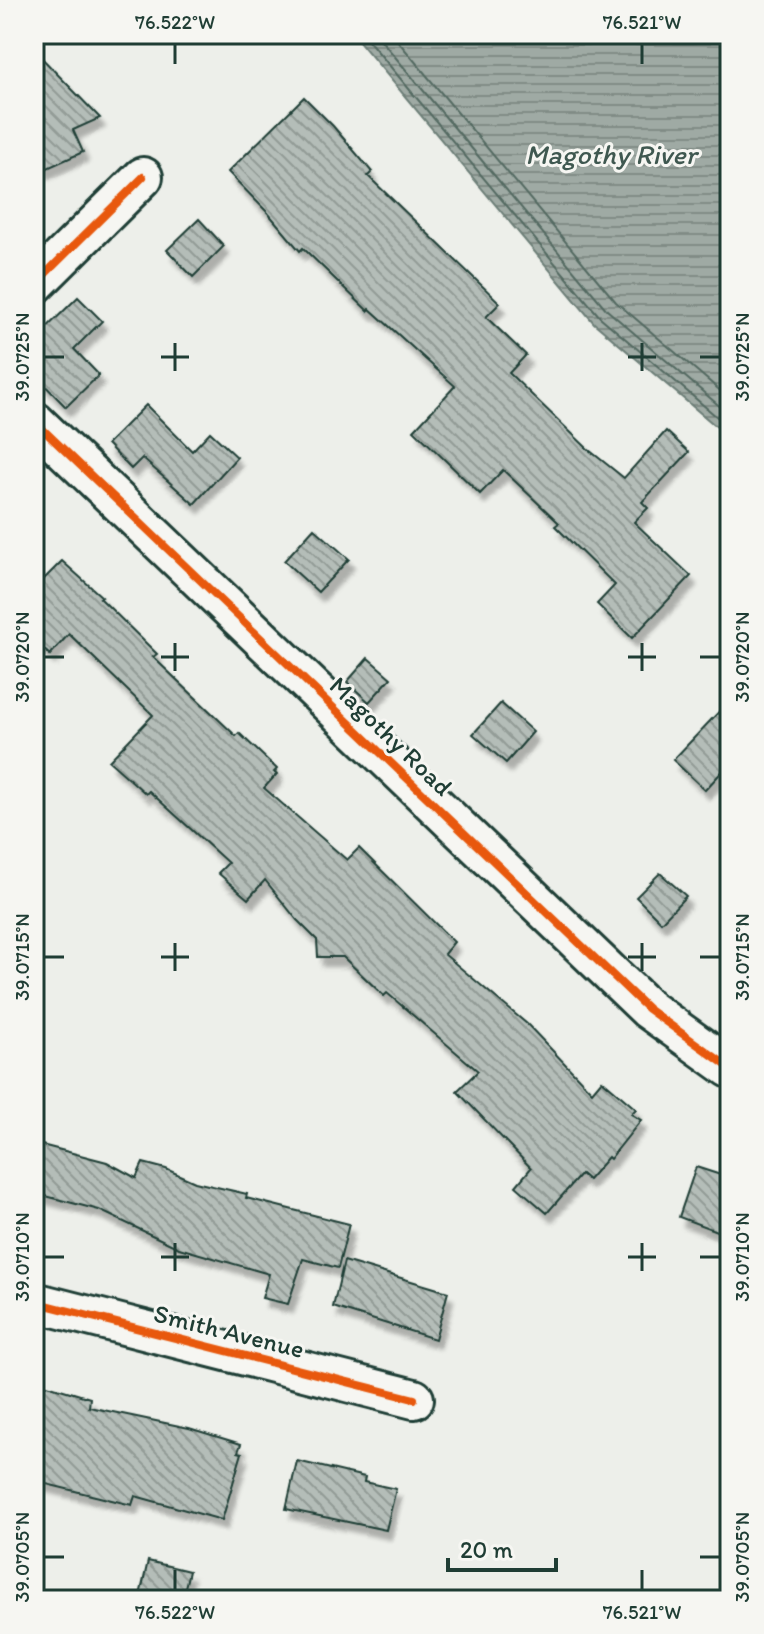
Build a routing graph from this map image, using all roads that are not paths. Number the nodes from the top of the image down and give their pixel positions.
1 (143, 177) dead end
2 (34, 285) edge
3 (34, 421) edge
4 (730, 1068) edge
5 (34, 1302) edge
6 (414, 1399) dead end

1 - 2 street
3 - 4 street, Magothy Road
5 - 6 street, Smith Avenue

